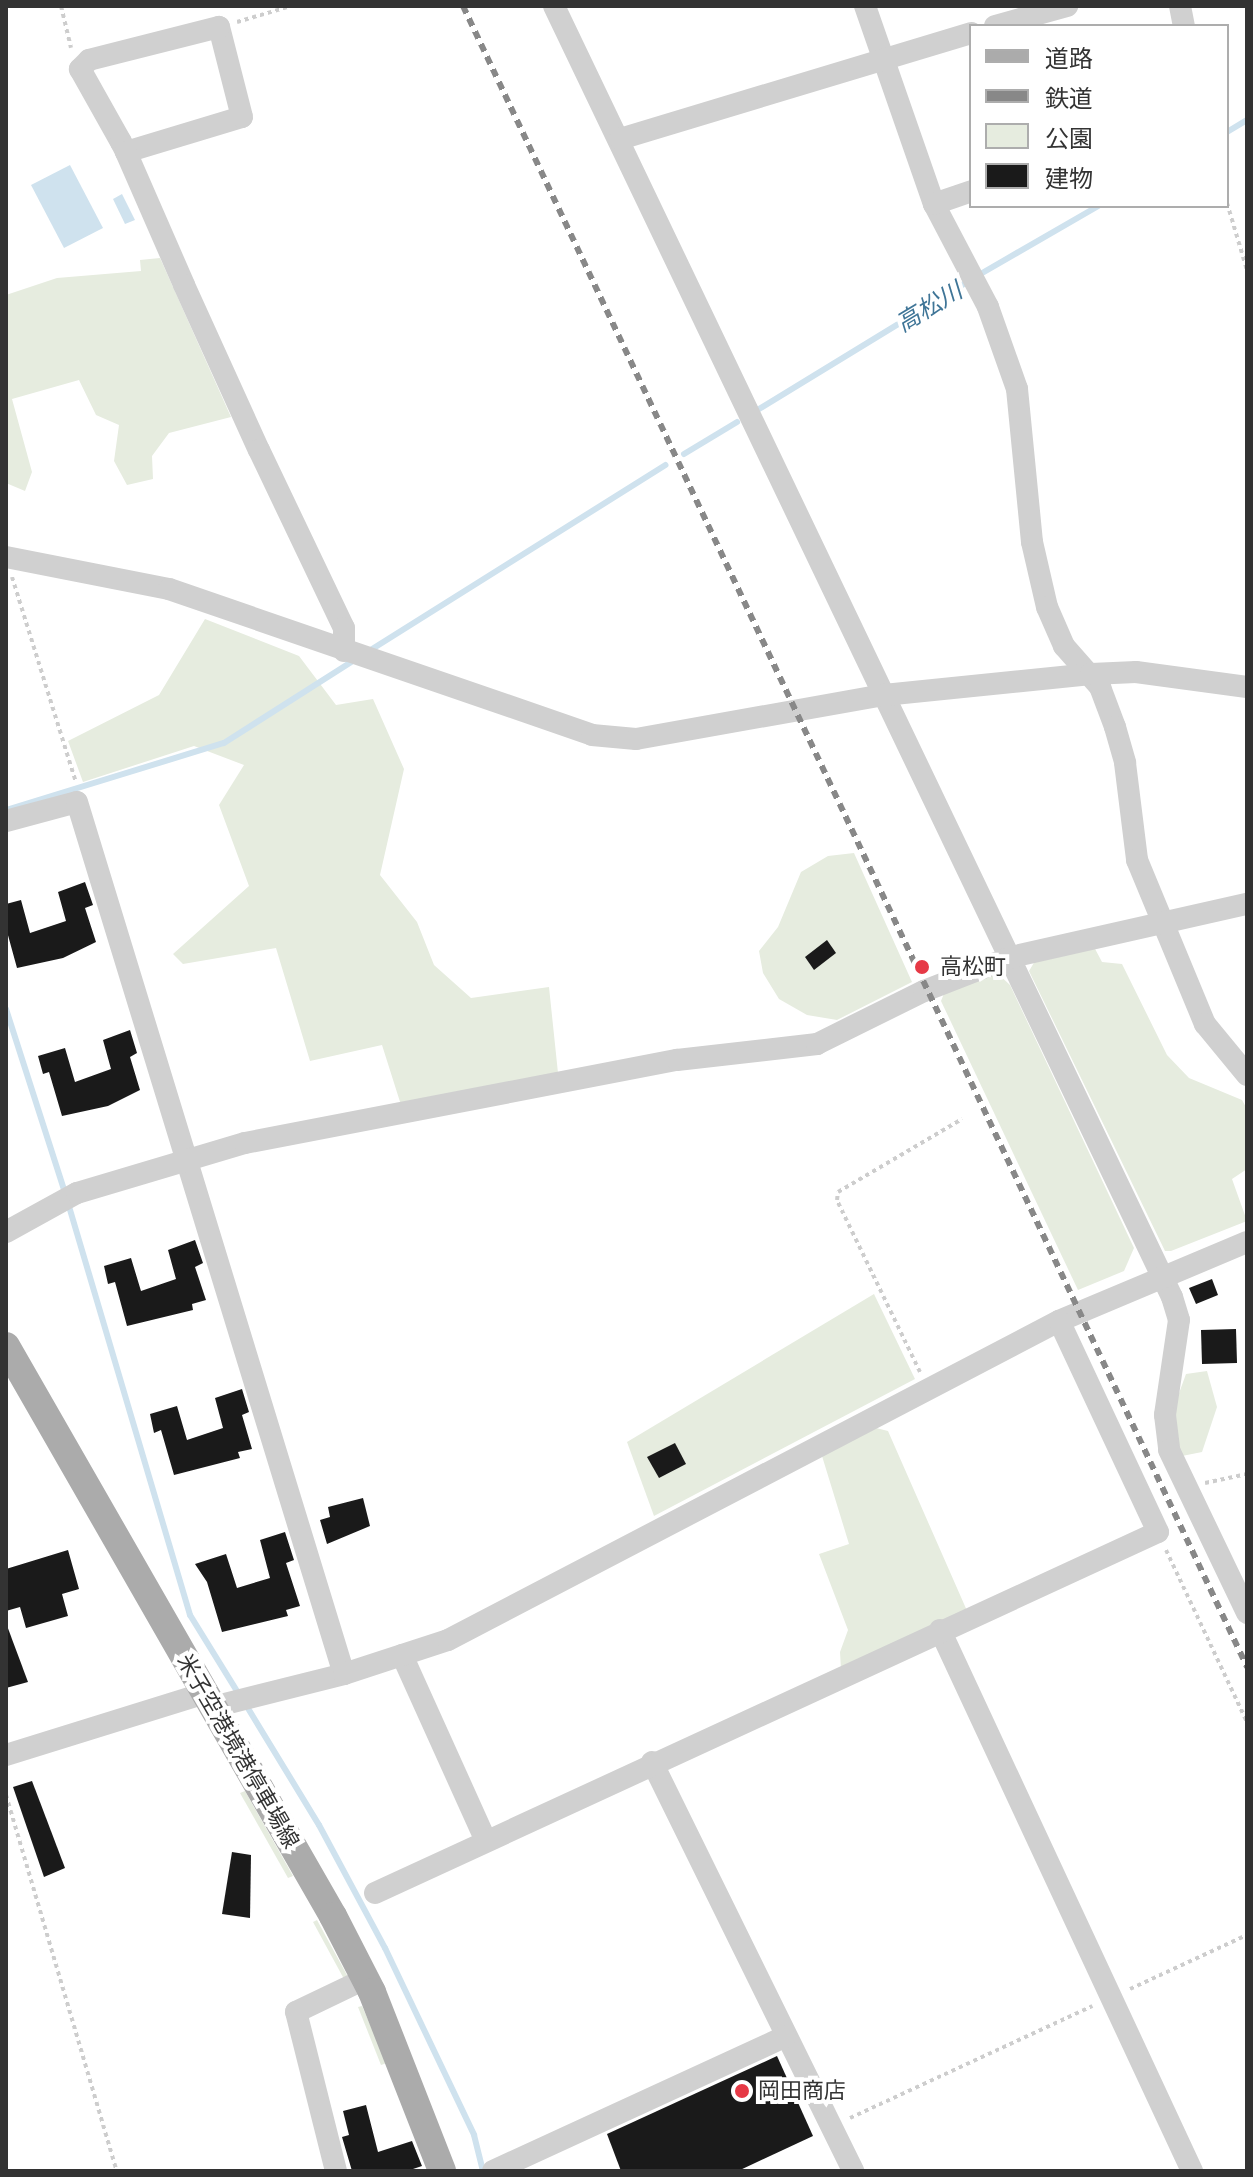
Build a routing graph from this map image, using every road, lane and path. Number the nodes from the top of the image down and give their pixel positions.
1 (61, 6) edge
2 (291, 6) edge
3 (554, 6) edge
4 (865, 6) edge
5 (1067, 6) edge
6 (1020, 23) edge
7 (219, 27) junction
8 (969, 34) edge
9 (886, 57) junction
10 (80, 69) junction
11 (620, 139) junction
12 (126, 152) junction
13 (969, 192) edge
14 (934, 204) junction
15 (1228, 208) edge
16 (1247, 270) edge
17 (8, 566) edge
18 (344, 651) junction
19 (1091, 674) junction
20 (1247, 687) edge
21 (884, 695) junction
22 (76, 782) dead end
23 (6, 821) edge
24 (1247, 904) edge
25 (1162, 922) junction
26 (1011, 957) junction
27 (1247, 1075) edge
28 (962, 1119) dead end
29 (188, 1161) junction
30 (6, 1232) edge
31 (1247, 1242) edge
32 (1163, 1276) junction
33 (1059, 1321) junction
34 (6, 1346) edge
35 (929, 1388) junction
36 (1247, 1474) edge
37 (1188, 1489) junction
38 (1158, 1532) junction
39 (1247, 1613) edge
40 (940, 1630) junction
41 (402, 1655) junction
42 (344, 1674) junction
43 (209, 1700) junction
44 (1247, 1722) edge
45 (6, 1755) edge
46 (652, 1762) junction
47 (6, 1795) edge
48 (486, 1841) junction
49 (375, 1893) dead end
50 (1247, 1935) edge
51 (365, 1979) junction
52 (1112, 1998) junction
53 (785, 2037) junction
54 (831, 2126) junction
55 (117, 2171) edge
56 (336, 2171) edge
57 (442, 2171) edge
58 (493, 2171) edge
59 (853, 2171) edge
60 (1192, 2171) edge

1 - 10 path
2 - 7 path
3 - 11 street
4 - 9 street
5 - 6 street
7 - 10 street
7 - 12 street
8 - 9 street
9 - 11 street
9 - 14 street
10 - 12 street
11 - 21 street
12 - 18 street
13 - 14 street
14 - 19 street
15 - 16 path
17 - 18 street
17 - 22 path
18 - 21 street
19 - 20 street
19 - 21 street
19 - 25 street
21 - 26 street
23 - 29 street
24 - 25 street
25 - 26 street
25 - 27 street
26 - 29 street
26 - 32 street
28 - 35 path
29 - 30 street
29 - 42 street
31 - 32 street
32 - 33 street
32 - 37 street
33 - 35 street
33 - 38 street
34 - 43 main road, 米子空港境港停車場線
35 - 41 street
36 - 37 path
37 - 39 street
38 - 40 street
38 - 44 path
40 - 46 street
40 - 52 street
41 - 42 street
41 - 48 street
42 - 43 street
43 - 45 street
43 - 51 main road, 米子空港境港停車場線
46 - 48 street
46 - 53 street
47 - 55 path
48 - 49 street
50 - 52 path
51 - 56 street
51 - 57 main road, 米子空港境港停車場線
52 - 54 path
52 - 60 street
53 - 54 street
53 - 58 street
54 - 59 street

